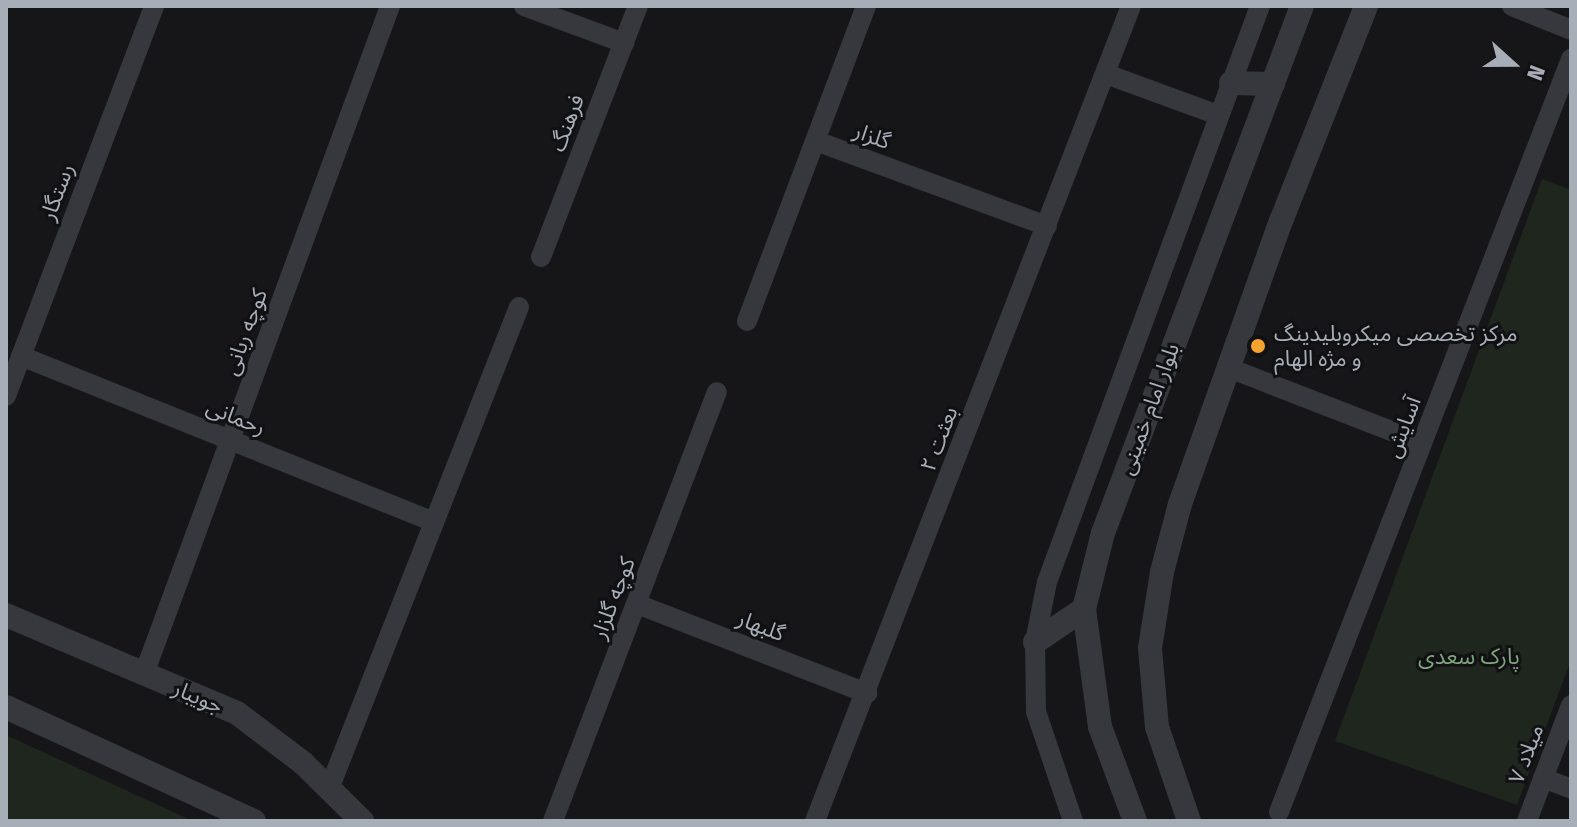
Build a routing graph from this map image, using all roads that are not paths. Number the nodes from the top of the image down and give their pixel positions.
1 (154, 6) edge
2 (390, 6) edge
3 (524, 6) edge
4 (638, 6) edge
5 (866, 6) edge
6 (1131, 6) edge
7 (1260, 6) edge
8 (1302, 6) edge
9 (1366, 6) edge
10 (1512, 6) edge
11 (1571, 30) edge
12 (624, 43) junction
13 (1571, 59) edge
14 (1106, 74) junction
15 (1231, 83) junction
16 (1273, 84) junction
17 (1218, 115) junction
18 (816, 141) junction
19 (1047, 226) junction
20 (541, 257) dead end
21 (519, 307) dead end
22 (747, 321) dead end
23 (21, 356) junction
24 (1229, 368) junction
25 (717, 392) dead end
26 (6, 396) edge
27 (231, 440) junction
28 (1422, 443) junction
29 (434, 522) junction
30 (637, 604) junction
31 (1084, 609) junction
32 (6, 615) edge
33 (1035, 642) junction
34 (144, 674) junction
35 (867, 693) junction
36 (1571, 705) edge
37 (6, 707) edge
38 (1543, 778) junction
39 (329, 789) junction
40 (1571, 789) edge
41 (1279, 812) dead end
42 (254, 821) edge
43 (362, 821) edge
44 (553, 821) edge
45 (815, 821) edge
46 (1073, 821) edge
47 (1135, 821) edge
48 (1189, 821) edge
49 (1527, 821) edge

1 - 23 street, رستگار
2 - 27 street, کوچه ربانی
3 - 12 street
4 - 12 street, فرهنگ
5 - 18 street, گلزار
6 - 14 street, بعثت ۲
7 - 15 street
8 - 16 street, بلوار امام خمینی
9 - 24 street
10 - 11 street
12 - 20 street, فرهنگ
13 - 28 street, آسایش
14 - 17 street
14 - 19 street, بعثت ۲
15 - 16 street
15 - 17 street
16 - 31 street, بلوار امام خمینی
17 - 33 street
18 - 19 street, گلزار
18 - 22 street
19 - 35 street, بعثت ۲
21 - 29 street
23 - 26 street, رستگار
23 - 27 street, رحمانی
24 - 28 street
24 - 48 street
25 - 30 street, کوچه گلزار
27 - 29 street, رحمانی
27 - 34 street, کوچه ربانی
28 - 41 street, آسایش
29 - 39 street
30 - 35 street, گلبهار
30 - 44 street, کوچه گلزار
31 - 33 street
31 - 47 street, بلوار امام خمینی
32 - 34 street, جویبار
33 - 46 street
34 - 39 street, جویبار
35 - 45 street, بعثت ۲
36 - 38 street, میلاد ۷
37 - 42 street
38 - 40 street
38 - 49 street, میلاد ۷
39 - 43 street, جویبار

